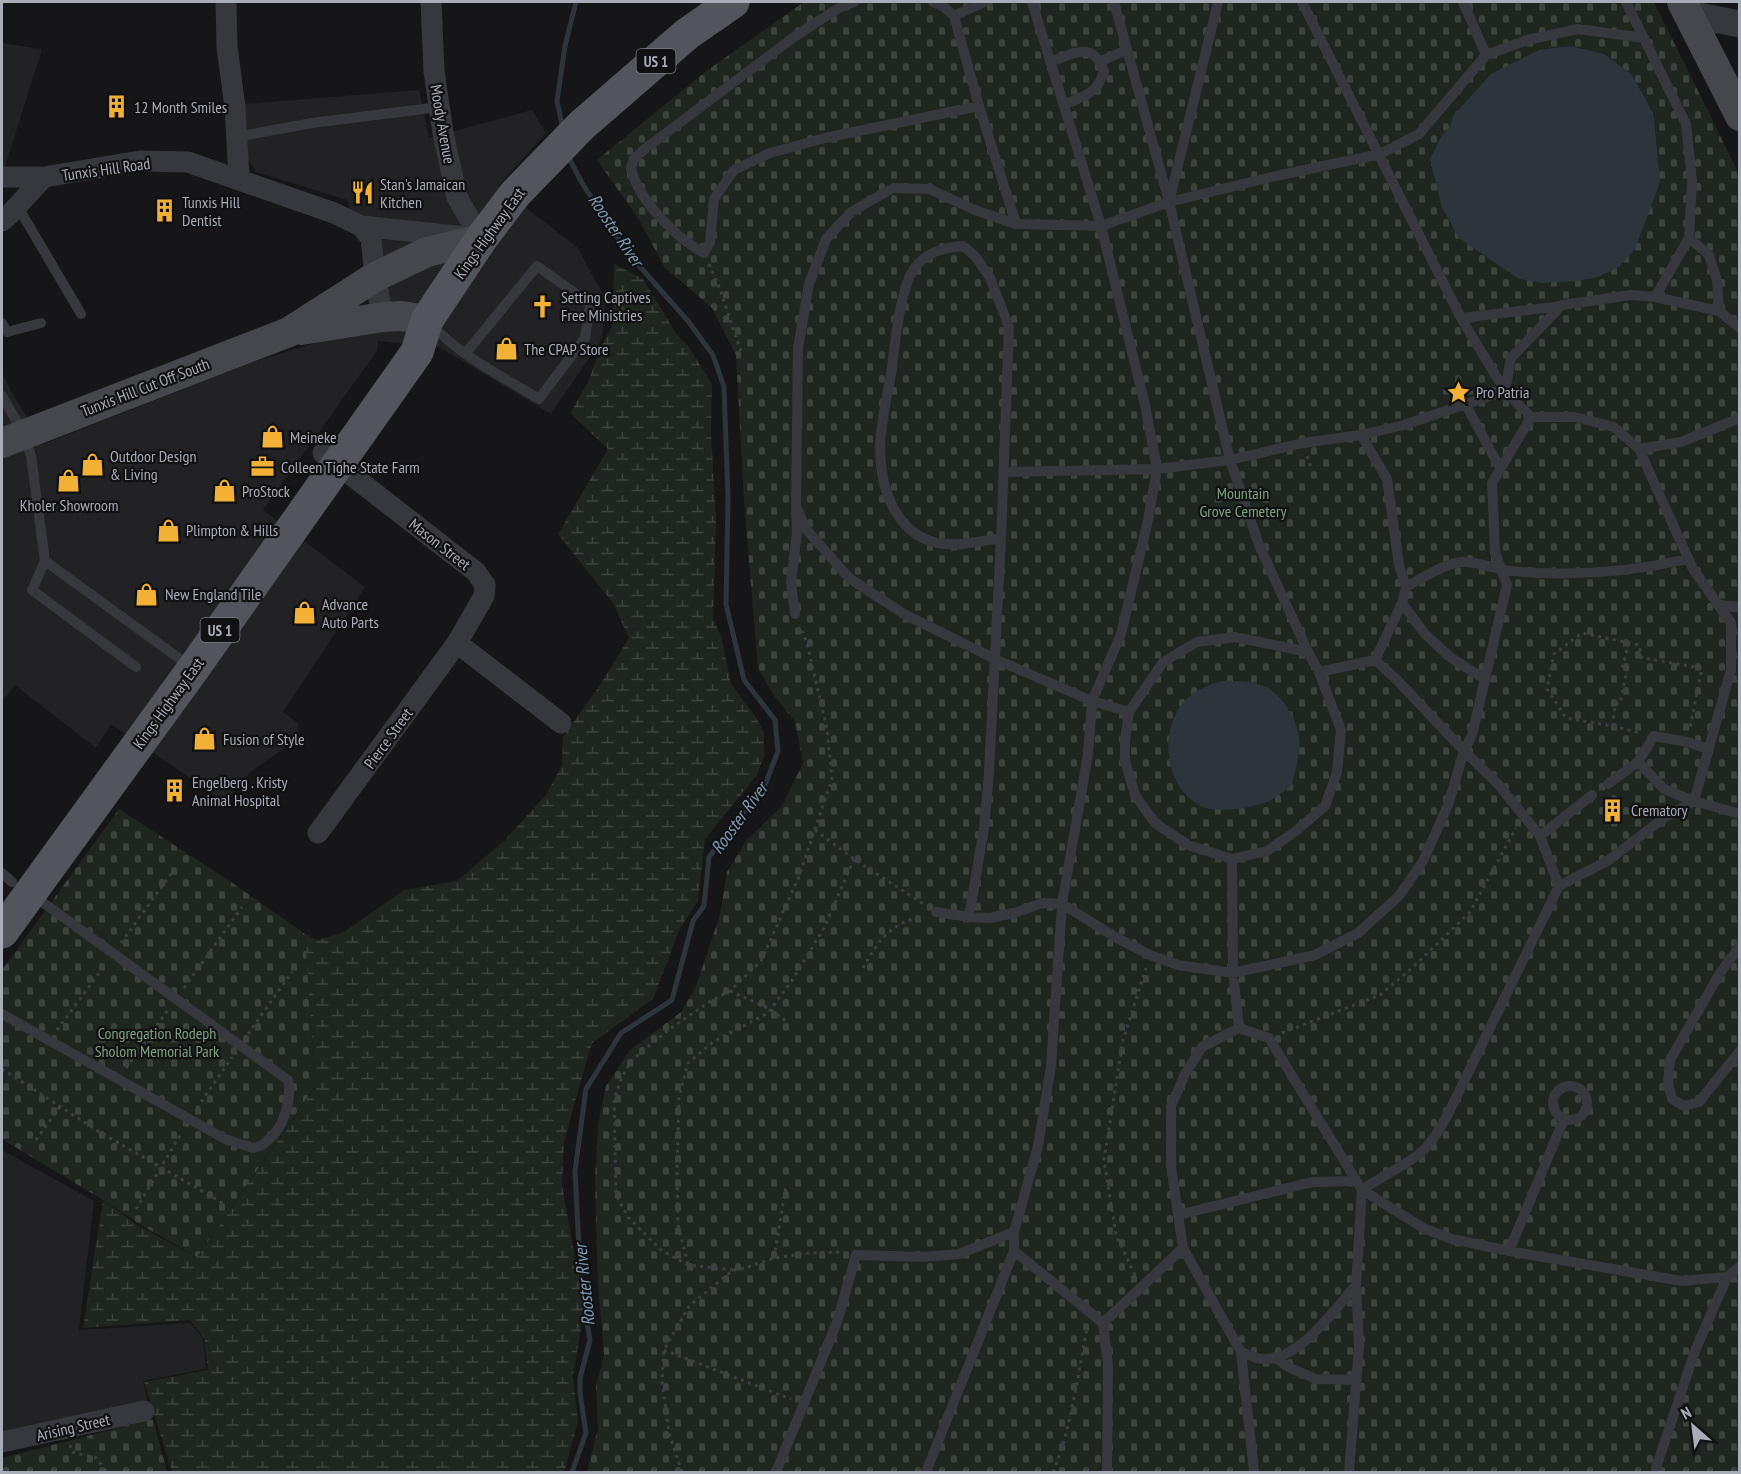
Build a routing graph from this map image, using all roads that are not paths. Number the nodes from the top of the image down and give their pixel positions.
1 (226, 2) edge
2 (431, 2) edge
3 (734, 2) edge
4 (854, 2) edge
5 (933, 2) edge
6 (984, 2) edge
7 (1032, 2) edge
8 (1114, 2) edge
9 (1218, 2) edge
10 (1302, 2) edge
11 (1463, 2) edge
12 (1626, 2) edge
13 (1685, 8) edge
14 (954, 16) junction
15 (1740, 24) edge
16 (1644, 38) junction
17 (1126, 50) junction
18 (1486, 55) junction
19 (1052, 61) junction
20 (1101, 62) junction
21 (1065, 104) junction
22 (979, 106) junction
23 (439, 107) junction
24 (1740, 116) edge
25 (236, 137) junction
26 (1380, 154) junction
27 (2, 177) edge
28 (44, 177) junction
29 (239, 178) junction
30 (1169, 202) junction
31 (10, 214) edge
32 (1016, 224) junction
33 (361, 226) junction
34 (1101, 226) junction
35 (1689, 238) junction
36 (481, 239) junction
37 (375, 277) junction
38 (1656, 297) junction
39 (1562, 306) junction
40 (1719, 311) junction
41 (81, 314) dead end
42 (383, 317) junction
43 (1461, 318) junction
44 (427, 321) junction
45 (2, 323) edge
46 (41, 323) dead end
47 (1740, 328) edge
48 (289, 332) junction
49 (465, 354) junction
50 (1505, 391) junction
51 (2, 396) edge
52 (1466, 405) junction
53 (1531, 417) junction
54 (1740, 418) edge
55 (1361, 435) junction
56 (13, 438) edge
57 (1639, 449) junction
58 (330, 459) junction
59 (1230, 460) junction
60 (1500, 468) junction
61 (1157, 469) junction
62 (1005, 472) junction
63 (796, 506) junction
64 (1000, 538) junction
65 (1688, 559) junction
66 (45, 561) junction
67 (1501, 570) junction
68 (1406, 587) junction
69 (1402, 603) junction
70 (1718, 605) junction
71 (1740, 607) edge
72 (795, 615) road end
73 (1731, 623) junction
74 (1740, 633) edge
75 (458, 644) junction
76 (1308, 652) junction
77 (995, 658) junction
78 (1375, 660) junction
79 (184, 662) junction
80 (136, 667) dead end
81 (1319, 672) junction
82 (1486, 680) junction
83 (1092, 701) junction
84 (1129, 712) junction
85 (561, 723) dead end
86 (1708, 749) junction
87 (1464, 751) junction
88 (1638, 762) junction
89 (1608, 784) dead end
90 (1592, 795) dead end
91 (1694, 801) junction
92 (1740, 814) edge
93 (318, 833) dead end
94 (1540, 836) junction
95 (1232, 859) junction
96 (12, 886) edge
97 (1559, 886) junction
98 (1062, 904) junction
99 (936, 912) road end
100 (969, 917) junction
101 (2, 932) edge
102 (1740, 946) edge
103 (1233, 973) junction
104 (2, 1014) edge
105 (1239, 1028) junction
106 (1740, 1051) edge
107 (1564, 1119) dead end
108 (1359, 1185) junction
109 (1178, 1215) junction
110 (1014, 1232) junction
111 (1183, 1248) junction
112 (1014, 1251) junction
113 (1509, 1251) junction
114 (1740, 1266) edge
115 (1727, 1277) junction
116 (1356, 1285) junction
117 (1103, 1323) junction
118 (1241, 1352) junction
119 (1275, 1357) junction
120 (1357, 1380) junction
121 (144, 1411) dead end
122 (2, 1442) edge
123 (776, 1473) edge
124 (926, 1473) edge
125 (1107, 1473) edge
126 (1254, 1473) edge
127 (1349, 1473) edge
128 (1657, 1473) edge

1 - 25 street
2 - 23 street, Moody Avenue
3 - 36 main road, Kings Highway East / US 1
4 - 22 lane
5 - 14 lane
6 - 14 lane
7 - 19 lane
8 - 17 lane
9 - 30 lane
10 - 26 lane
11 - 18 lane
12 - 16 lane
13 - 15 street
13 - 24 main road
14 - 22 lane
16 - 18 lane
16 - 35 lane
17 - 20 lane
17 - 30 lane
18 - 26 lane
19 - 20 lane
19 - 21 lane
20 - 21 lane
21 - 34 lane
22 - 32 lane
23 - 25 lane
23 - 36 street, Moody Avenue
25 - 29 street
26 - 30 lane
26 - 43 lane
27 - 28 street
28 - 29 street, Tunxis Hill Road
28 - 31 street, Tunxis Hill Road
29 - 33 street, Tunxis Hill Road
30 - 34 lane
30 - 59 lane
31 - 41 lane
32 - 34 lane
32 - 63 lane
33 - 36 street, Tunxis Hill Road
33 - 37 street
34 - 61 lane
35 - 38 lane
35 - 40 lane
36 - 37 main road, Tunxis Hill Cut Off South
36 - 44 main road, Kings Highway East / US 1
37 - 42 street
37 - 48 main road, Tunxis Hill Cut Off South
38 - 39 lane
38 - 40 lane
39 - 43 lane
39 - 50 lane
40 - 47 lane
42 - 44 main road, Tunxis Hill Cut Off South
42 - 48 main road, Tunxis Hill Cut Off South
43 - 50 lane
44 - 49 lane
44 - 58 main road, Kings Highway East / US 1
45 - 46 lane
48 - 56 main road, Tunxis Hill Cut Off South
49 - 49 lane
50 - 52 lane
50 - 53 lane
51 - 56 lane
52 - 55 lane
52 - 60 lane
53 - 57 lane
53 - 60 lane
54 - 57 lane
55 - 59 lane
55 - 68 lane
56 - 66 lane
57 - 65 lane
58 - 75 street, Mason Street
58 - 79 main road, Kings Highway East / US 1
59 - 61 lane
59 - 76 lane
60 - 67 lane
61 - 62 lane
61 - 83 lane
62 - 64 lane
62 - 64 lane
63 - 72 lane
63 - 77 lane
64 - 77 lane
65 - 67 lane
65 - 70 lane
66 - 79 lane
66 - 80 lane
67 - 68 lane
67 - 82 lane
68 - 69 lane
69 - 78 lane
69 - 82 lane
70 - 71 lane
70 - 73 lane
73 - 74 lane
73 - 86 lane
75 - 85 street
75 - 93 street, Pierce Street
76 - 81 lane
76 - 84 lane
77 - 83 lane
77 - 100 lane
78 - 81 lane
78 - 87 lane
79 - 96 main road, Kings Highway East / US 1
81 - 95 lane
82 - 87 lane
83 - 84 lane
83 - 98 lane
84 - 95 lane
86 - 88 lane
86 - 91 lane
87 - 94 lane
87 - 103 lane
88 - 89 lane
88 - 91 lane
90 - 94 lane
91 - 92 lane
91 - 97 lane
94 - 97 lane
95 - 103 lane
96 - 101 main road, Kings Highway East / US 1
96 - 104 lane
97 - 108 lane
98 - 100 lane
98 - 103 lane
98 - 110 lane
99 - 100 lane
102 - 106 lane
103 - 105 lane
105 - 108 lane
105 - 109 lane
107 - 113 lane
108 - 109 lane
108 - 113 lane
108 - 116 lane
109 - 111 lane
110 - 112 lane
110 - 123 lane
111 - 117 lane
111 - 118 lane
112 - 117 lane
112 - 124 lane
113 - 115 lane
114 - 115 lane
115 - 128 lane
116 - 119 lane
116 - 120 lane
117 - 125 lane
118 - 119 lane
118 - 126 lane
119 - 120 lane
120 - 127 lane
121 - 122 street, Arising Street

